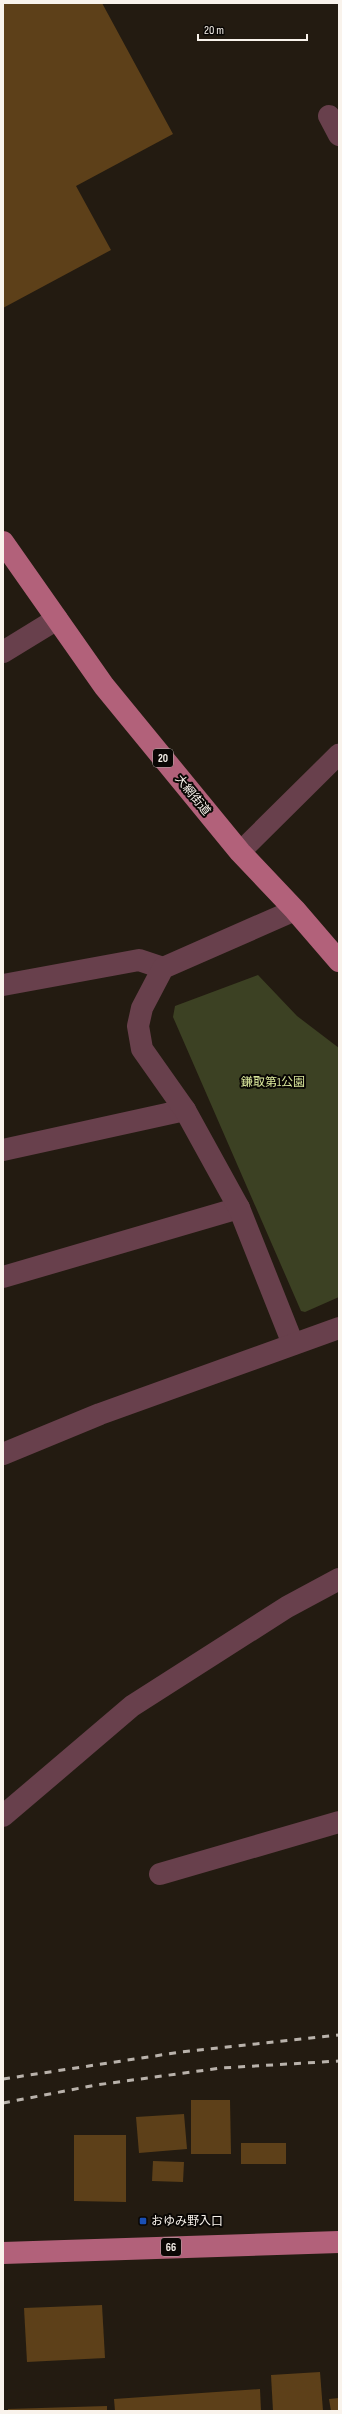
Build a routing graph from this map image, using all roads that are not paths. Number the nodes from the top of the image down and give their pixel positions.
1 (3, 542) edge
2 (57, 618) junction
3 (3, 652) edge
4 (339, 754) edge
5 (240, 852) junction
6 (295, 910) junction
7 (337, 953) edge
8 (163, 968) junction
9 (3, 985) edge
10 (185, 1110) junction
11 (3, 1150) edge
12 (239, 1208) junction
13 (3, 1277) edge
14 (339, 1328) edge
15 (293, 1344) junction
16 (3, 1454) edge
17 (339, 1579) edge
18 (3, 1816) edge
19 (339, 1822) edge
20 (160, 1874) dead end
21 (339, 2242) edge
22 (3, 2253) edge

1 - 2 main road, 大網街道 / 20
2 - 3 street
2 - 5 main road, 大網街道 / 20
4 - 5 lane
5 - 6 main road, 大網街道 / 20
6 - 7 main road, 大網街道 / 20
6 - 8 street
8 - 9 street
8 - 10 street
10 - 11 street
10 - 12 street
12 - 13 street
12 - 15 street
14 - 15 street
15 - 16 street
17 - 18 street
19 - 20 street
21 - 22 main road, 66

